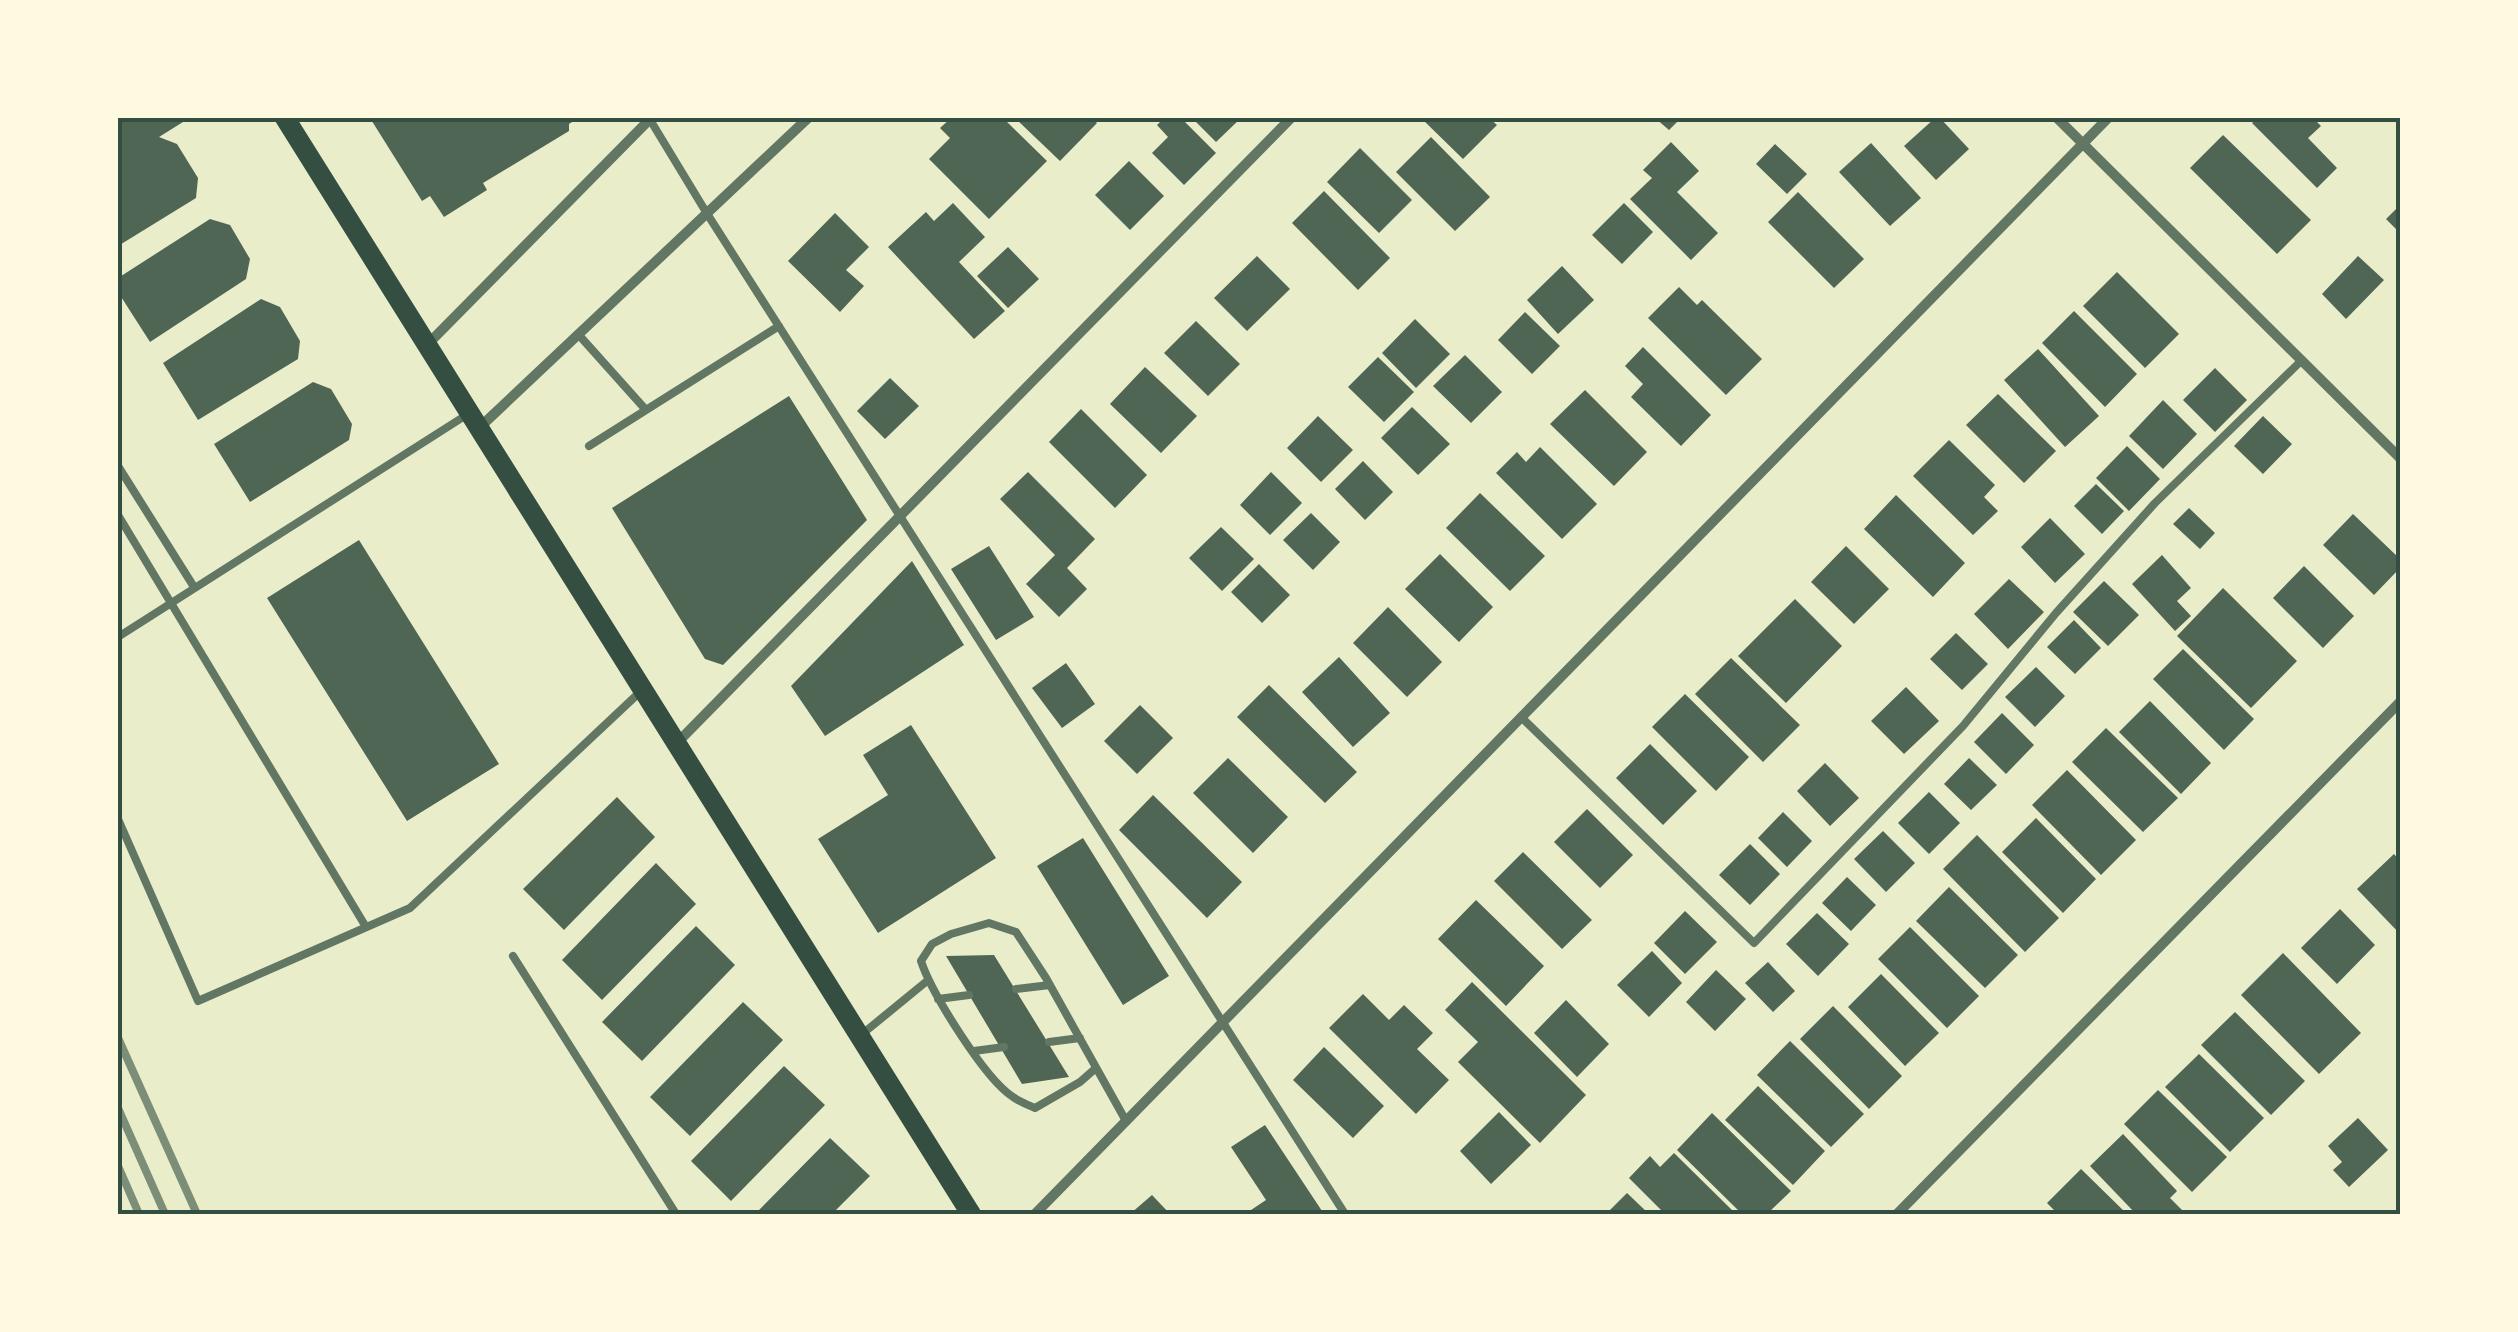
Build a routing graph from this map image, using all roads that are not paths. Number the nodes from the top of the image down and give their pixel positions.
1 (285, 118) edge
2 (650, 118) edge
3 (808, 118) edge
4 (1291, 118) edge
5 (2057, 118) edge
6 (2108, 118) edge
7 (2083, 143) junction
8 (706, 212) junction
9 (779, 326) junction
10 (578, 334) junction
11 (428, 344) junction
12 (2302, 360) junction
13 (646, 410) junction
14 (475, 420) junction
15 (589, 446) dead end
16 (2400, 458) edge
17 (118, 466) edge
18 (118, 515) edge
19 (900, 515) junction
20 (194, 587) junction
21 (170, 603) junction
22 (118, 637) edge
23 (643, 689) junction
24 (2400, 702) edge
25 (1521, 718) junction
26 (677, 743) junction
27 (118, 820) edge
28 (366, 927) junction
29 (513, 956) dead end
30 (927, 980) junction
31 (1050, 985) junction
32 (1016, 989) dead end
33 (969, 996) dead end
34 (938, 999) junction
35 (1224, 1021) junction
36 (860, 1036) junction
37 (1080, 1038) junction
38 (1049, 1042) dead end
39 (1004, 1047) dead end
40 (974, 1051) junction
41 (1096, 1068) junction
42 (1126, 1121) junction
43 (676, 1214) edge
44 (971, 1214) edge
45 (1035, 1214) edge
46 (1345, 1214) edge
47 (1898, 1214) edge

1 - 11 main road
2 - 8 lane
2 - 11 street
3 - 8 street
4 - 19 street
5 - 7 street
6 - 7 street
7 - 12 street
7 - 25 street
8 - 9 lane
8 - 10 street
9 - 13 lane
9 - 19 lane
10 - 13 lane
10 - 14 street
11 - 14 main road
12 - 16 street
12 - 25 lane
13 - 15 lane
14 - 20 lane
14 - 23 main road
17 - 20 lane
18 - 21 lane
19 - 26 street
19 - 35 lane
20 - 21 lane
21 - 22 lane
21 - 28 lane
23 - 26 main road
23 - 28 lane
24 - 47 street
25 - 35 street
26 - 36 main road
27 - 28 lane
29 - 43 lane
30 - 31 lane
30 - 34 lane
30 - 36 lane
31 - 32 lane
31 - 37 lane
33 - 34 lane
34 - 40 lane
35 - 42 street
35 - 46 lane
36 - 44 main road
37 - 38 lane
37 - 41 lane
39 - 40 lane
40 - 41 lane
41 - 42 lane
42 - 45 street

